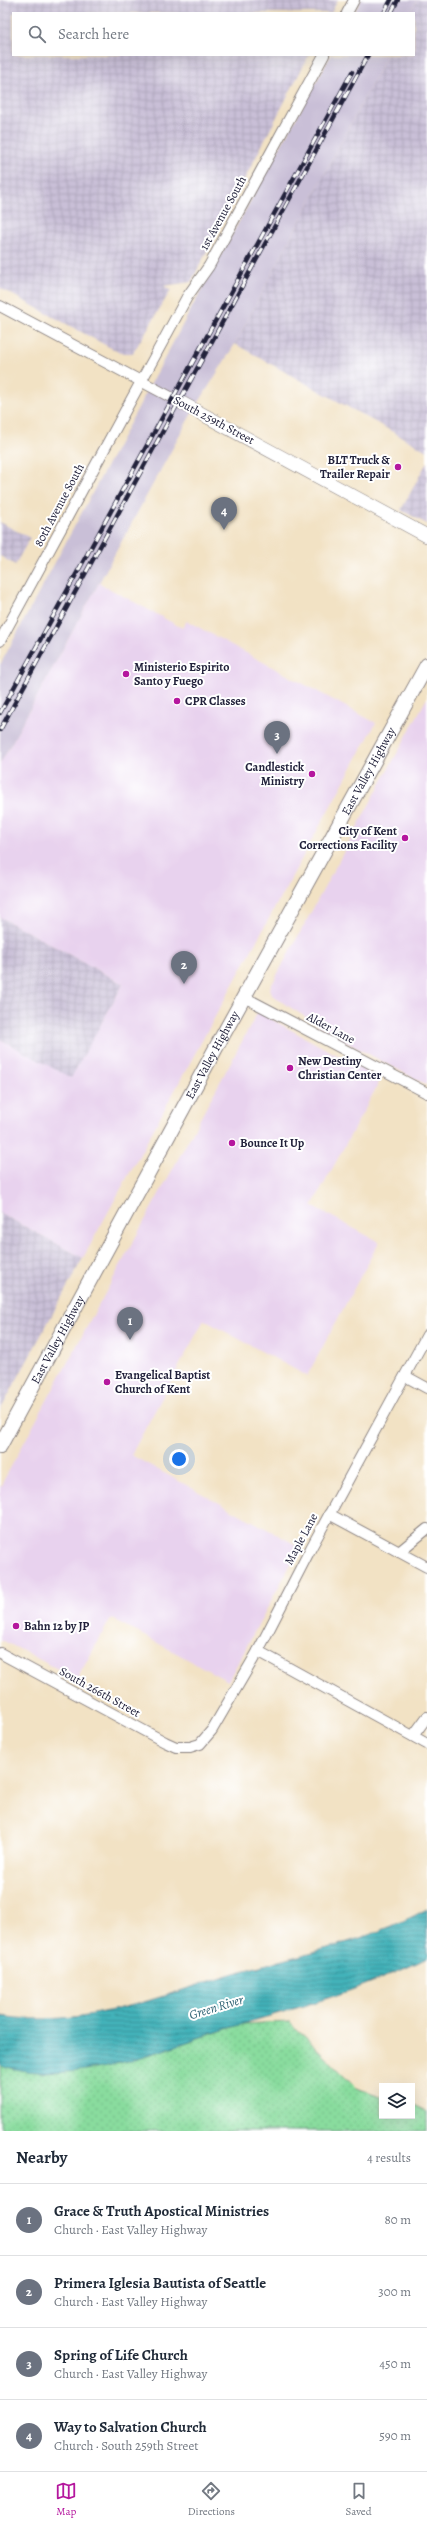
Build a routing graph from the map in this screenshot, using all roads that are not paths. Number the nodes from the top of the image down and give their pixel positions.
1 (354, 0) edge
2 (348, 12) edge
3 (323, 56) edge
4 (0, 306) edge
5 (141, 381) junction
6 (180, 402) joint
7 (427, 536) edge
8 (0, 641) edge
9 (427, 665) edge
10 (244, 997) junction
11 (427, 1093) edge
12 (427, 1335) edge
13 (405, 1376) junction
14 (427, 1388) edge
15 (0, 1446) edge
16 (329, 1514) junction
17 (427, 1529) edge
18 (399, 1552) junction
19 (427, 1566) edge
20 (258, 1651) junction
21 (0, 1652) edge
22 (427, 1717) edge
23 (413, 1736) junction
24 (427, 1744) edge
25 (190, 1747) joint

1 - 2 street
3 - 5 street, 1st Avenue South
4 - 5 street, South 259th Street
5 - 6 street, South 259th Street
5 - 8 street, 80th Avenue South
6 - 7 street, South 259th Street
9 - 10 main road, East Valley Highway
10 - 11 street, Alder Lane
10 - 15 main road, East Valley Highway
12 - 13 street, Maple Lane
13 - 14 street
13 - 16 street, Maple Lane
16 - 18 street
16 - 20 street, Maple Lane
17 - 18 street
18 - 19 street
20 - 23 street
20 - 25 street, Maple Lane
21 - 25 street, South 266th Street
22 - 23 street
23 - 24 street

